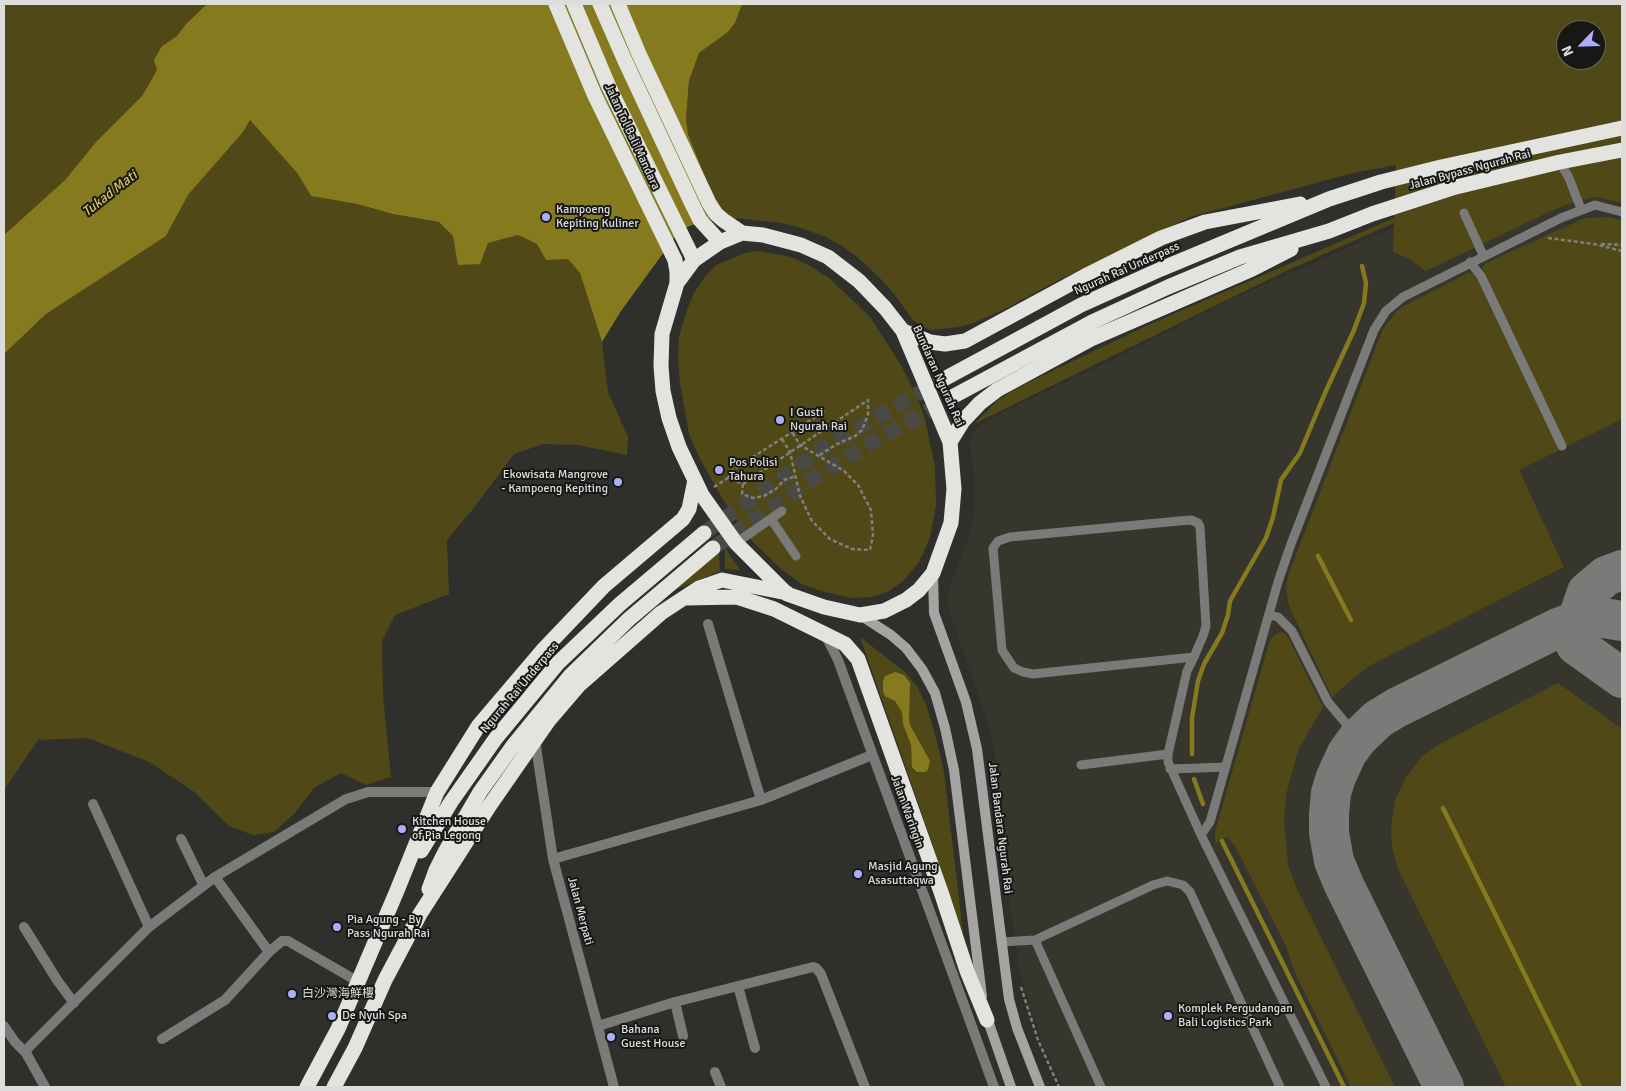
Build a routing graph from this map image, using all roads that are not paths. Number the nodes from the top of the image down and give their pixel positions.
1 (556, 4) edge
2 (574, 4) edge
3 (600, 4) edge
4 (618, 4) edge
5 (1622, 128) edge
6 (1622, 150) edge
7 (1560, 162) junction
8 (1329, 199) junction
9 (1581, 210) junction
10 (1622, 212) edge
11 (1464, 213) dead end
12 (1329, 231) junction
13 (742, 233) junction
14 (716, 238) junction
15 (1483, 255) junction
16 (694, 260) junction
17 (1470, 262) junction
18 (677, 283) junction
19 (903, 331) junction
20 (944, 379) tunnel mouth
21 (952, 397) tunnel mouth
22 (950, 442) junction
23 (1562, 446) dead end
24 (695, 480) junction
25 (782, 511) dead end
26 (771, 520) junction
27 (704, 533) tunnel mouth
28 (736, 543) junction
29 (713, 548) tunnel mouth
30 (796, 556) dead end
31 (933, 573) junction
32 (787, 594) junction
33 (682, 598) junction
34 (860, 615) junction
35 (1270, 615) junction
36 (708, 624) dead end
37 (824, 632) junction
38 (1194, 657) junction
39 (1358, 738) dead end
40 (535, 740) junction
41 (1168, 754) junction
42 (872, 755) junction
43 (1082, 765) dead end
44 (1226, 767) junction
45 (1170, 769) junction
46 (437, 792) junction
47 (762, 800) junction
48 (93, 804) dead end
49 (1201, 834) junction
50 (181, 839) dead end
51 (554, 859) junction
52 (215, 877) junction
53 (203, 884) junction
54 (396, 894) junction
55 (420, 914) junction
56 (24, 927) dead end
57 (149, 927) junction
58 (1034, 940) junction
59 (1002, 942) junction
60 (269, 952) junction
61 (960, 974) junction
62 (357, 981) junction
63 (738, 986) junction
64 (675, 1002) junction
65 (74, 1003) junction
66 (987, 1020) junction
67 (4, 1026) edge
68 (598, 1026) junction
69 (683, 1036) dead end
70 (162, 1039) dead end
71 (755, 1048) dead end
72 (26, 1053) junction
73 (715, 1072) dead end
74 (1009, 1086) edge
75 (46, 1087) edge
76 (307, 1087) edge
77 (334, 1087) edge
78 (614, 1087) edge
79 (721, 1087) edge
80 (865, 1087) edge
81 (994, 1087) edge
82 (1040, 1087) edge
83 (1101, 1087) edge
84 (1280, 1087) edge
85 (1326, 1087) edge

1 - 18 highway, Jalan Tol Bali Mandara
2 - 16 highway, Jalan Tol Bali Mandara
3 - 14 highway, Jalan Tol Bali Mandara
4 - 13 highway
5 - 8 highway, Jalan Bypass Ngurah Rai
6 - 7 highway, Jalan Bypass Ngurah Rai
7 - 9 lane
7 - 12 highway, Jalan Bypass Ngurah Rai
8 - 19 highway
8 - 20 highway, Ngurah Rai Underpass
9 - 10 lane
9 - 15 lane
11 - 15 lane
12 - 21 highway
12 - 22 highway
13 - 14 highway, Bundaran Ngurah Rai
13 - 19 highway, Bundaran Ngurah Rai
14 - 16 highway, Bundaran Ngurah Rai
15 - 17 lane
16 - 18 highway, Bundaran Ngurah Rai
17 - 23 lane
17 - 35 lane
18 - 24 highway, Bundaran Ngurah Rai
19 - 22 highway, Bundaran Ngurah Rai
22 - 31 highway, Bundaran Ngurah Rai
24 - 28 highway, Bundaran Ngurah Rai
24 - 46 highway
25 - 26 lane
26 - 28 lane
26 - 30 lane
27 - 54 highway, Ngurah Rai Underpass
28 - 32 highway, Bundaran Ngurah Rai
29 - 55 highway
31 - 34 highway, Bundaran Ngurah Rai
31 - 59 main road, Jalan Bandara Ngurah Rai
32 - 33 highway
32 - 34 highway, Bundaran Ngurah Rai
33 - 37 highway
33 - 40 highway
34 - 66 main road
35 - 39 lane
35 - 44 lane
36 - 47 street
37 - 42 street, Jalan Waringin
37 - 61 highway
38 - 38 lane
38 - 41 lane
40 - 51 street, Jalan Merpati
40 - 55 highway
41 - 43 lane
41 - 45 lane
42 - 47 street
42 - 61 street, Jalan Waringin
44 - 45 lane
44 - 49 lane
45 - 49 lane
46 - 52 street
46 - 54 highway
47 - 51 street
48 - 57 street
49 - 85 lane
50 - 53 street
51 - 68 street, Jalan Merpati
52 - 53 street
52 - 60 street
53 - 57 street
54 - 62 highway
55 - 77 highway
56 - 65 street
57 - 65 street
58 - 59 lane
58 - 83 lane
58 - 84 lane
59 - 82 main road, Jalan Bandara Ngurah Rai
60 - 62 street
60 - 70 street
61 - 66 highway
61 - 81 street, Jalan Waringin
62 - 76 highway
63 - 64 street
63 - 71 street
63 - 80 street
64 - 68 street
64 - 69 street
65 - 72 street
66 - 74 main road
67 - 72 street
68 - 78 street, Jalan Merpati
72 - 75 street
73 - 79 street

